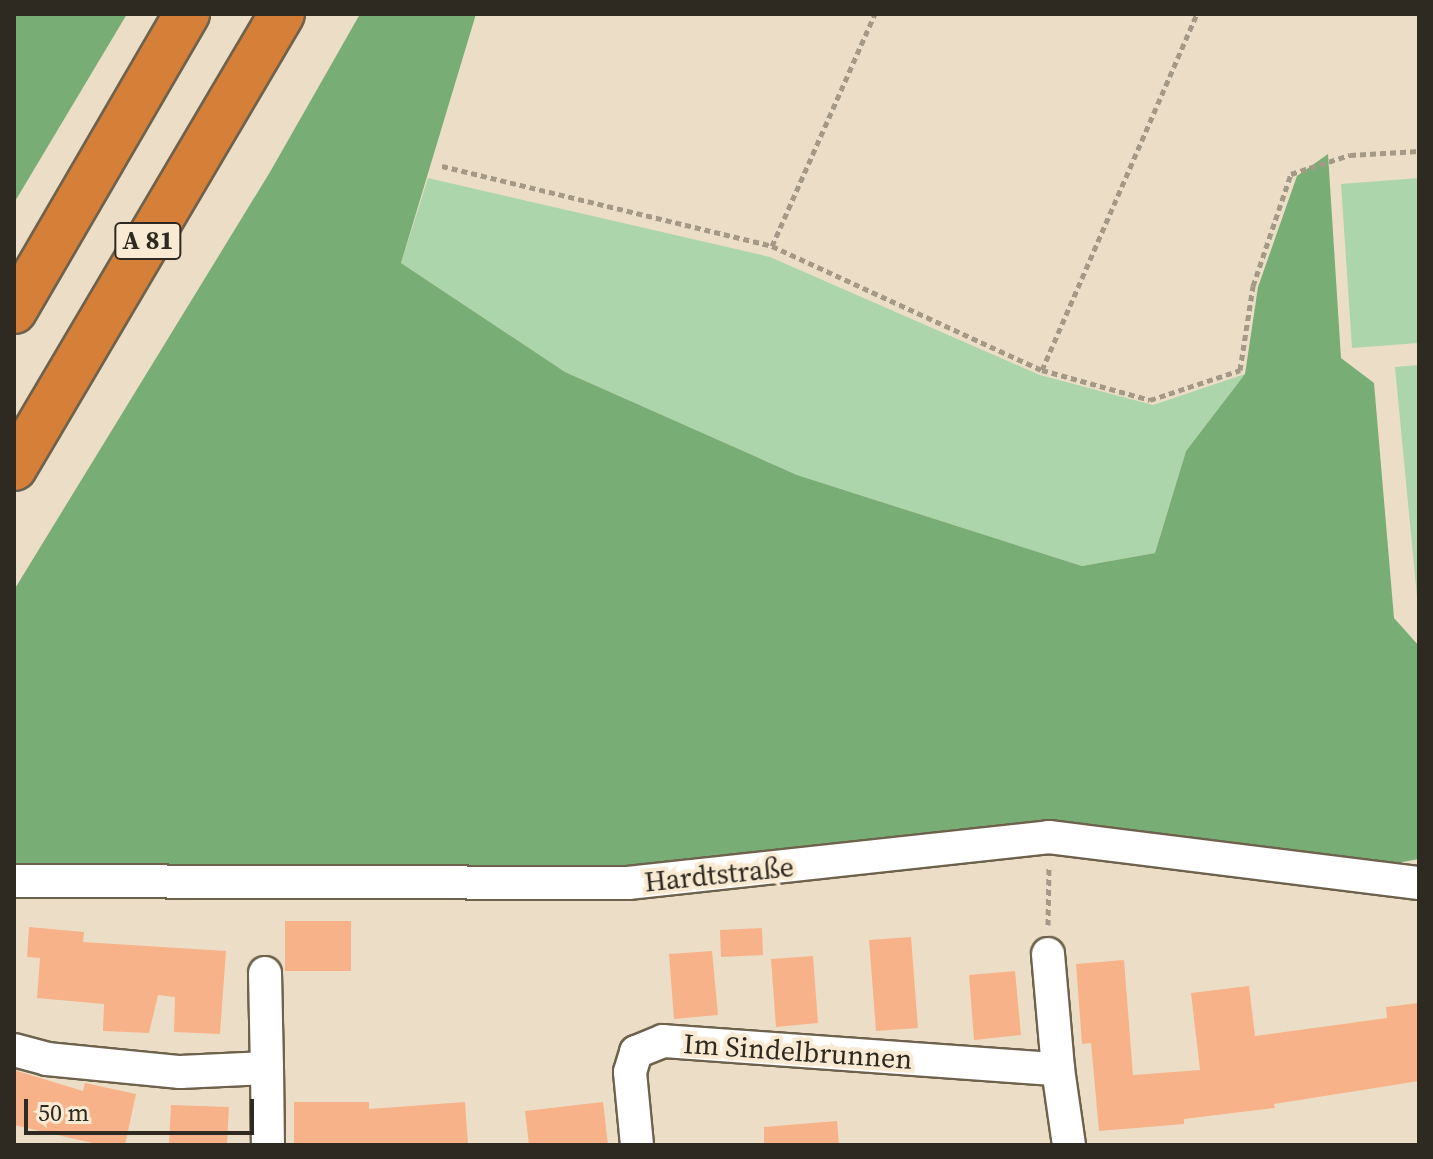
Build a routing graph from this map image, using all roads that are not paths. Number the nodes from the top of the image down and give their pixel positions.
1 (187, 14) edge
2 (282, 14) edge
3 (14, 311) edge
4 (14, 468) edge
5 (14, 881) edge
6 (1419, 883) edge
7 (1048, 954) road end
8 (265, 973) dead end
9 (14, 1050) edge
10 (267, 1068) junction
11 (1058, 1069) junction
12 (268, 1145) edge
13 (637, 1145) edge
14 (1069, 1145) edge

1 - 3 highway, A 81
2 - 4 highway, A 81
5 - 6 street, Hardtstraße
7 - 11 street
8 - 10 street
9 - 10 street
10 - 12 street
11 - 13 street, Im Sindelbrunnen
11 - 14 street

